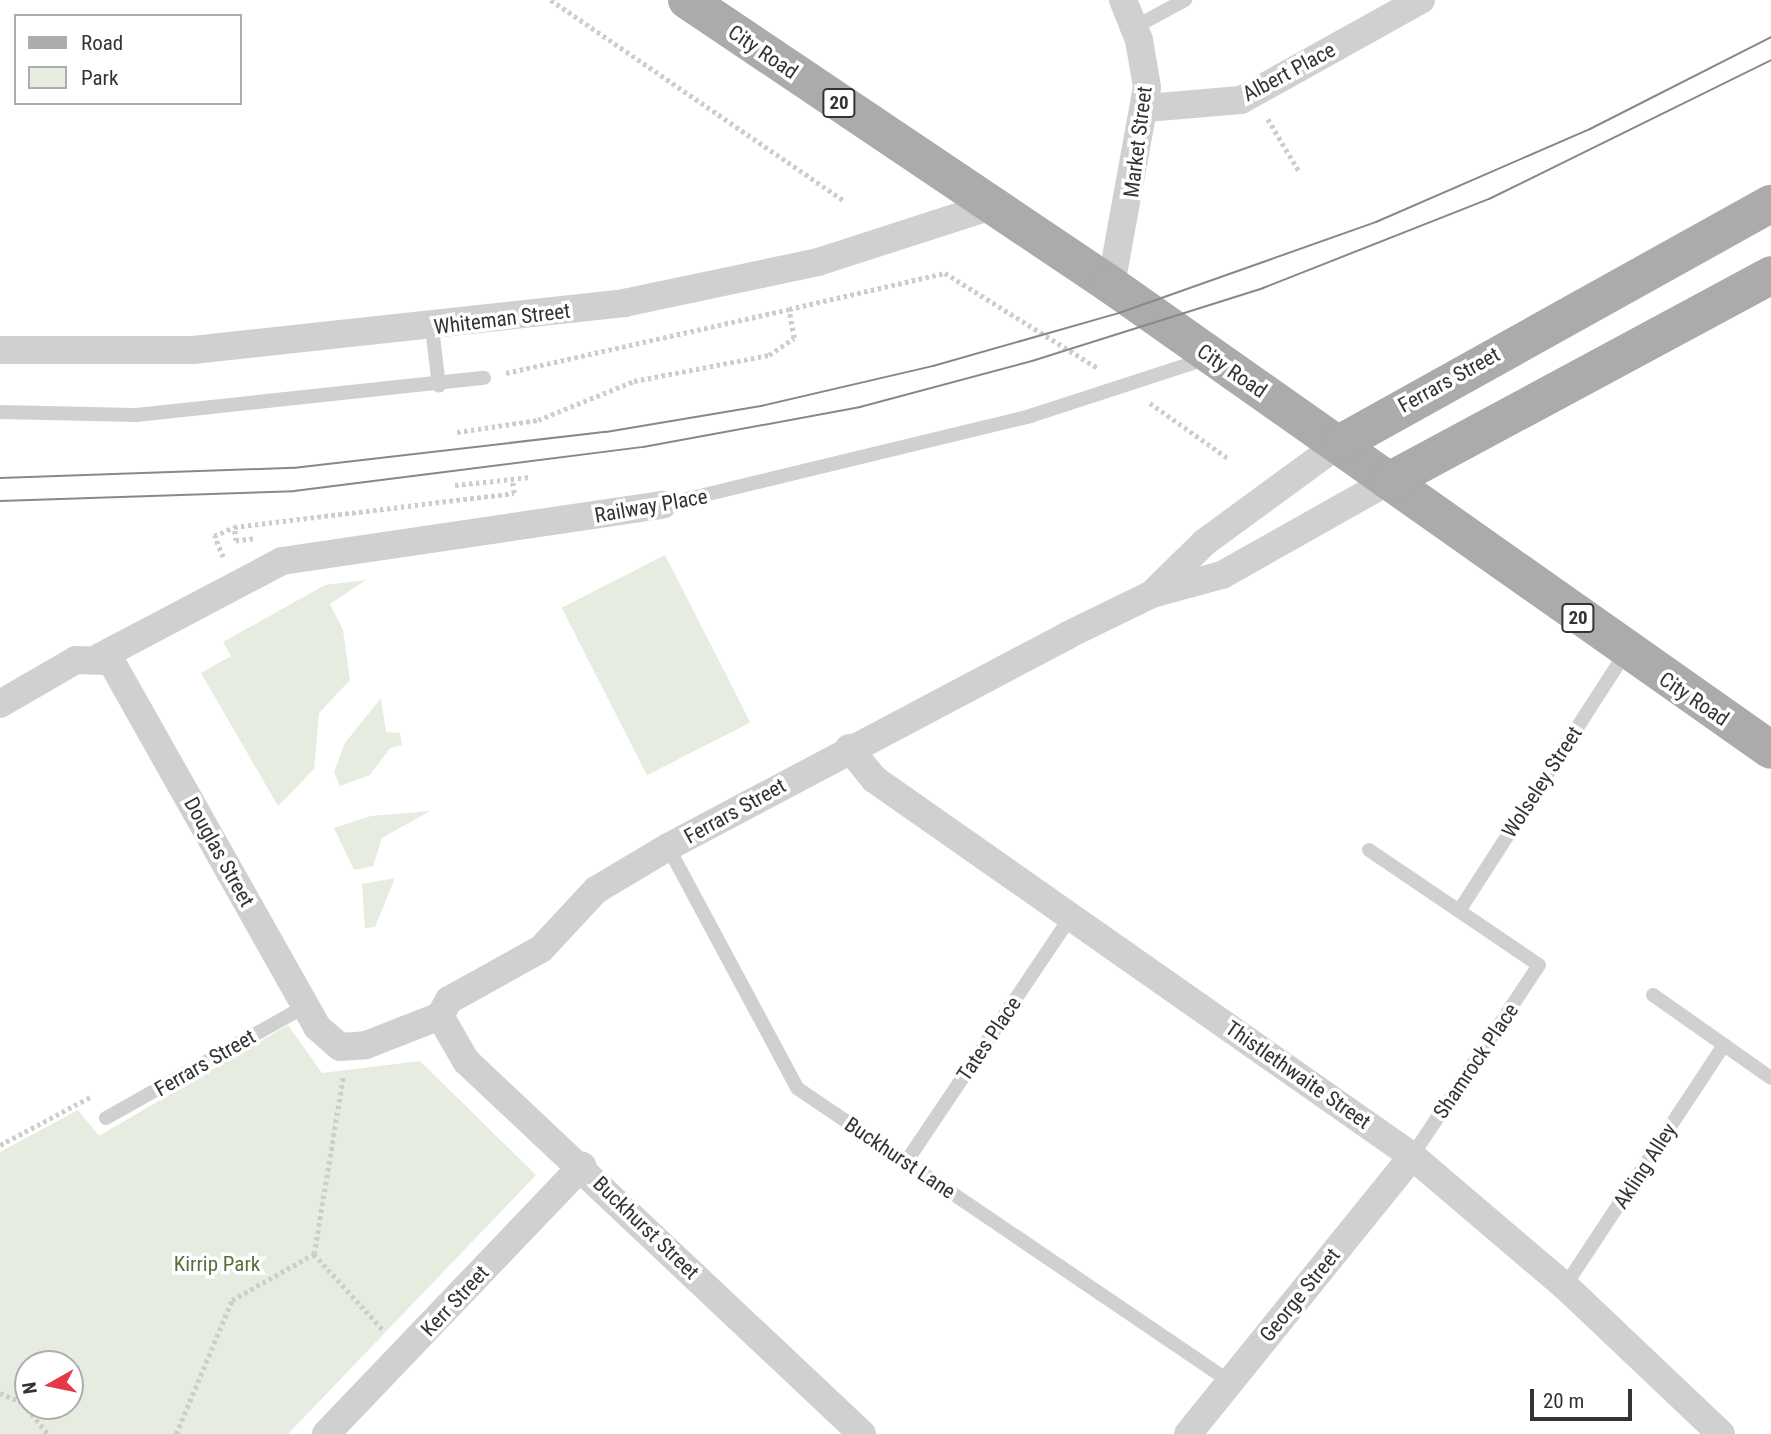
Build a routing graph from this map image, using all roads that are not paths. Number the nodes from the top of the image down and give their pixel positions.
1 (687, 0) edge
2 (1123, 0) edge
3 (1185, 0) edge
4 (1421, 0) edge
5 (1135, 27) junction
6 (1146, 108) junction
7 (1771, 204) edge
8 (991, 206) junction
9 (1771, 275) edge
10 (1111, 285) junction
11 (432, 328) junction
12 (0, 351) edge
13 (1210, 358) junction
14 (484, 378) road end
15 (439, 386) junction
16 (0, 412) edge
17 (1339, 444) junction
18 (1389, 481) junction
19 (663, 505) joint
20 (1152, 594) junction
21 (1625, 653) junction
22 (100, 657) junction
23 (0, 704) edge
24 (849, 748) junction
25 (1771, 750) edge
26 (668, 847) junction
27 (1369, 850) dead end
28 (1459, 911) junction
29 (1072, 915) junction
30 (1653, 995) dead end
31 (304, 1007) junction
32 (440, 1016) junction
33 (1724, 1045) junction
34 (340, 1047) joint
35 (1771, 1078) edge
36 (106, 1118) dead end
37 (1412, 1156) junction
38 (906, 1163) junction
39 (582, 1166) junction
40 (1565, 1286) junction
41 (1230, 1381) junction
42 (326, 1434) edge
43 (862, 1434) edge
44 (1188, 1434) edge
45 (1721, 1434) edge

1 - 8 main road, City Road / 20
2 - 5 street, Market Street
3 - 5 lane
4 - 6 street, Albert Place
5 - 6 street, Market Street
6 - 10 street, Market Street
7 - 17 main road, Ferrars Street
8 - 10 main road, City Road / 20
8 - 11 street, Whiteman Street
9 - 18 main road, Ferrars Street
10 - 13 main road, City Road / 20
11 - 12 street, Whiteman Street
11 - 15 lane
13 - 17 main road, City Road / 20
13 - 19 lane, Railway Place
14 - 15 lane
15 - 16 lane
17 - 18 main road, City Road / 20
17 - 20 street, Ferrars Street
18 - 20 street, Ferrars Street
18 - 21 main road, City Road / 20
19 - 22 street, Railway Place
20 - 24 street, Ferrars Street
21 - 25 main road, City Road / 20
21 - 28 lane, Wolseley Street
22 - 23 street, Railway Place
22 - 31 street, Douglas Street
24 - 26 street, Ferrars Street
24 - 29 street, Thistlethwaite Street
26 - 32 street, Ferrars Street
26 - 38 lane, Buckhurst Lane
27 - 28 lane
28 - 37 lane, Shamrock Place
29 - 37 street, Thistlethwaite Street
29 - 38 lane, Tates Place
30 - 33 lane
31 - 34 street, Douglas Street
31 - 36 lane, Ferrars Street
32 - 34 street, Ferrars Street
32 - 39 street, Buckhurst Street
33 - 35 lane
33 - 40 lane, Akling Alley
37 - 40 street, Thistlethwaite Street
37 - 41 street, George Street
38 - 41 lane, Buckhurst Lane
39 - 42 street, Kerr Street
39 - 43 street, Buckhurst Street
40 - 45 street, Thistlethwaite Street
41 - 44 street, George Street

